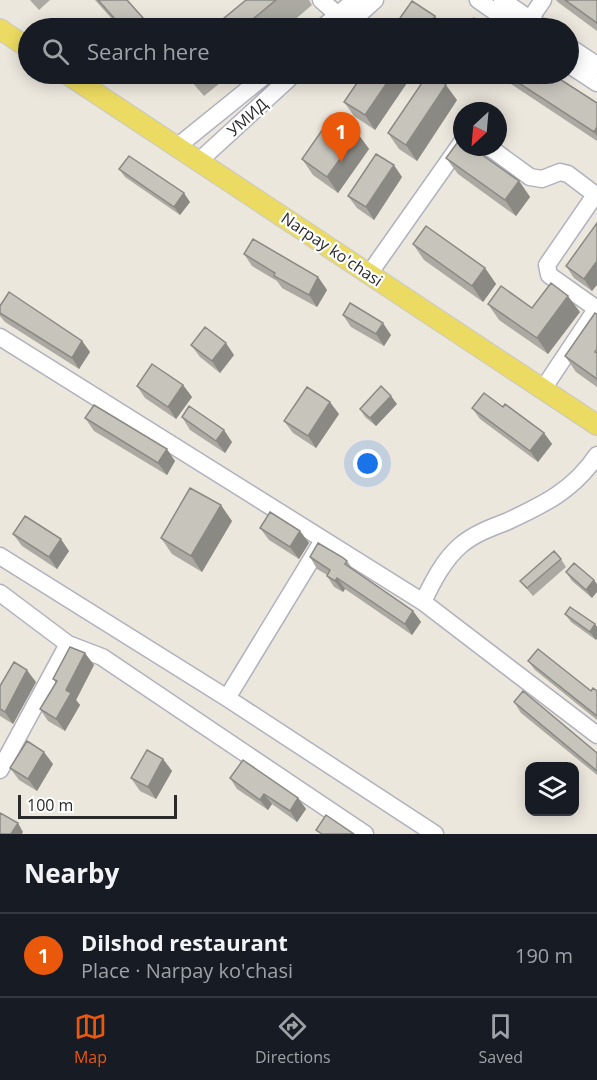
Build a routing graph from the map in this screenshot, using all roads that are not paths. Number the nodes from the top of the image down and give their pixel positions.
1 (321, 0) edge
2 (355, 0) edge
3 (375, 0) edge
4 (478, 0) edge
5 (502, 0) edge
6 (543, 0) edge
7 (337, 18) edge
8 (344, 18) edge
9 (347, 18) edge
10 (515, 18) edge
11 (522, 18) edge
12 (534, 18) edge
13 (0, 29) edge
14 (18, 41) edge
15 (579, 53) edge
16 (597, 65) edge
17 (579, 71) edge
18 (597, 83) edge
19 (82, 84) edge
20 (255, 84) edge
21 (283, 84) edge
22 (178, 146) junction
23 (453, 155) edge
24 (501, 156) edge
25 (199, 161) junction
26 (596, 196) edge
27 (369, 274) junction
28 (597, 309) edge
29 (0, 337) edge
30 (543, 389) junction
31 (597, 424) edge
32 (597, 455) edge
33 (323, 539) junction
34 (0, 556) edge
35 (0, 592) edge
36 (423, 602) junction
37 (68, 644) junction
38 (227, 698) junction
39 (597, 735) edge
40 (0, 770) edge
41 (364, 834) edge
42 (435, 834) edge

1 - 7 street
2 - 8 street
3 - 9 street
4 - 10 street
5 - 11 street
6 - 12 street
13 - 14 main road
15 - 16 street
17 - 18 street
19 - 22 main road, Narpay ko'chasi
20 - 22 street, УМИД
21 - 25 street, УМИД
22 - 25 main road, Narpay ko'chasi
23 - 27 street
24 - 26 street
25 - 27 main road, Narpay ko'chasi
26 - 28 street
27 - 30 main road, Narpay ko'chasi
28 - 30 street
29 - 33 street
30 - 31 main road, Narpay ko'chasi
32 - 36 street
33 - 36 street
33 - 38 street
34 - 38 street
35 - 37 street
36 - 39 street
37 - 40 street
37 - 41 street
38 - 42 street

